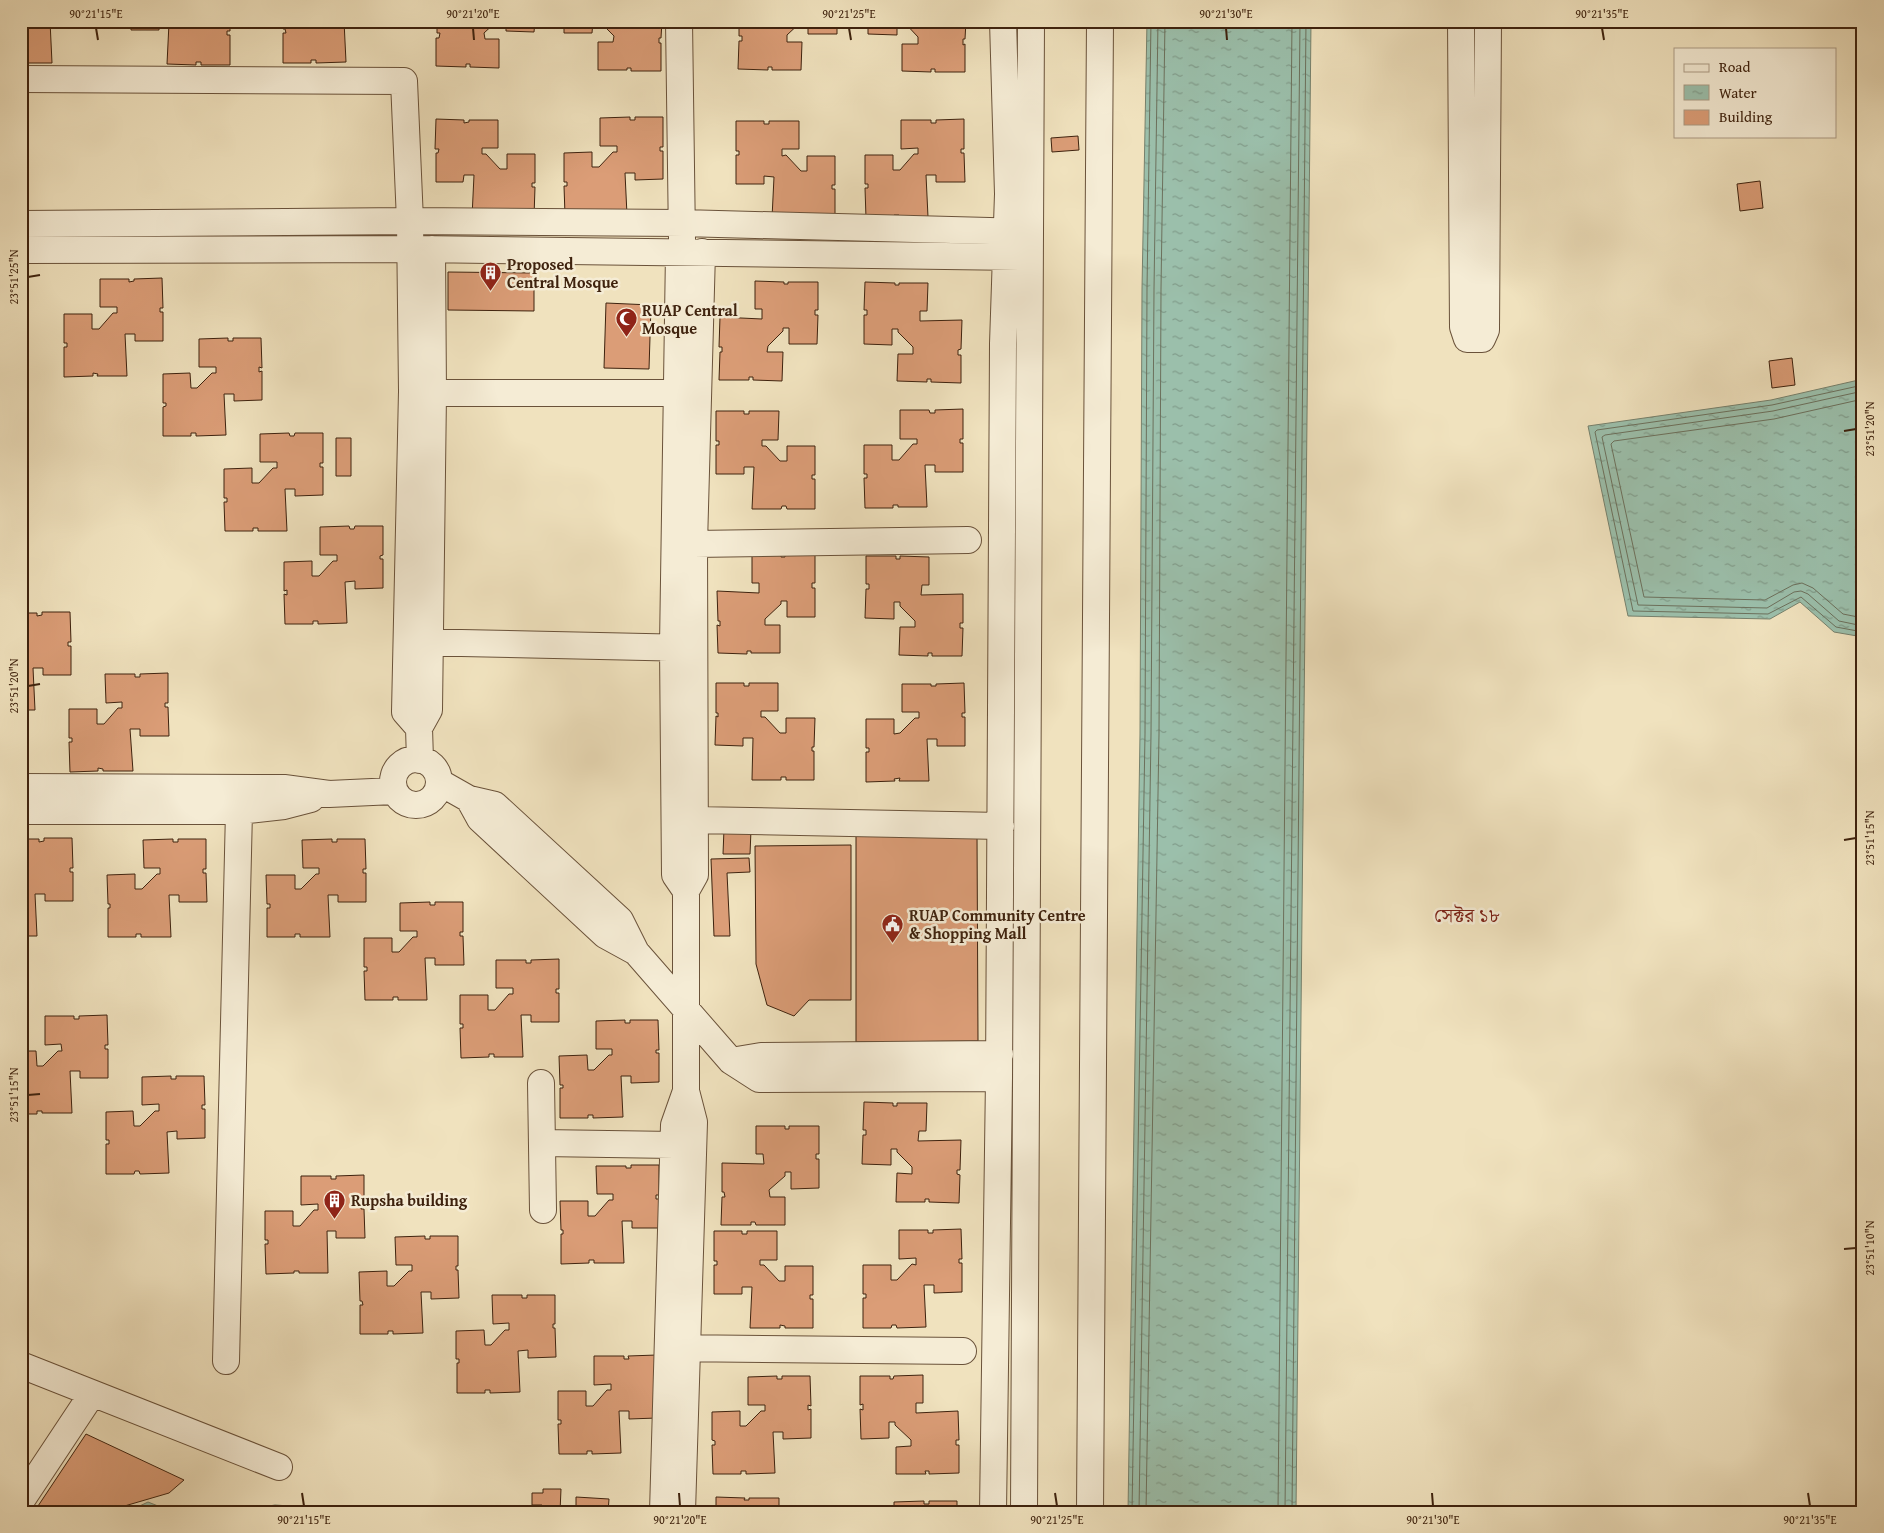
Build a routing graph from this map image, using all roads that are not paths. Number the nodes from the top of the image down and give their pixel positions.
1 (679, 21) edge
2 (1002, 21) edge
3 (1031, 21) edge
4 (1100, 21) edge
5 (1461, 21) edge
6 (1488, 21) edge
7 (21, 78) edge
8 (410, 222) junction
9 (682, 223) junction
10 (21, 224) edge
11 (1019, 244) junction
12 (421, 249) junction
13 (21, 250) edge
14 (688, 252) junction
15 (423, 392) junction
16 (688, 393) junction
17 (968, 540) dead end
18 (694, 544) junction
19 (407, 642) junction
20 (693, 648) junction
21 (419, 728) junction
22 (420, 760) junction
23 (439, 782) junction
24 (21, 787) edge
25 (394, 791) junction
26 (329, 794) junction
27 (239, 810) junction
28 (21, 811) edge
29 (694, 812) junction
30 (1002, 819) junction
31 (1028, 821) junction
32 (686, 891) junction
33 (686, 1007) junction
34 (1000, 1066) junction
35 (541, 1083) dead end
36 (686, 1091) junction
37 (542, 1143) junction
38 (674, 1145) junction
39 (543, 1210) dead end
40 (677, 1349) junction
41 (963, 1351) dead end
42 (226, 1360) dead end
43 (21, 1365) edge
44 (92, 1394) junction
45 (279, 1467) dead end
46 (21, 1501) edge
47 (663, 1512) edge
48 (682, 1512) edge
49 (993, 1512) edge
50 (1024, 1512) edge
51 (1090, 1512) edge

1 - 9 street
2 - 11 street
3 - 11 street
4 - 51 street
5 - 6 street
7 - 8 street
8 - 9 street
8 - 10 street
8 - 12 street
9 - 11 street
9 - 14 street
11 - 14 street
11 - 30 street
11 - 31 street
12 - 13 street
12 - 14 street
12 - 15 street
14 - 16 street
15 - 16 street
15 - 19 street
15 - 21 street
16 - 18 street
16 - 32 street
17 - 18 street
18 - 20 street
19 - 20 street
19 - 21 street
20 - 29 street
21 - 22 street
22 - 23 street
22 - 25 street
23 - 25 street
23 - 33 street
24 - 26 street
25 - 26 street
26 - 27 street
27 - 28 street
27 - 42 street
29 - 30 street
29 - 32 street
30 - 31 street
30 - 34 street
31 - 50 street
32 - 33 street
33 - 34 street
33 - 36 street
34 - 49 street
35 - 37 street
36 - 38 street
36 - 40 street
37 - 38 street
37 - 39 street
38 - 40 street
40 - 41 street
40 - 47 street
40 - 48 street
43 - 44 street
44 - 45 street
44 - 46 street

